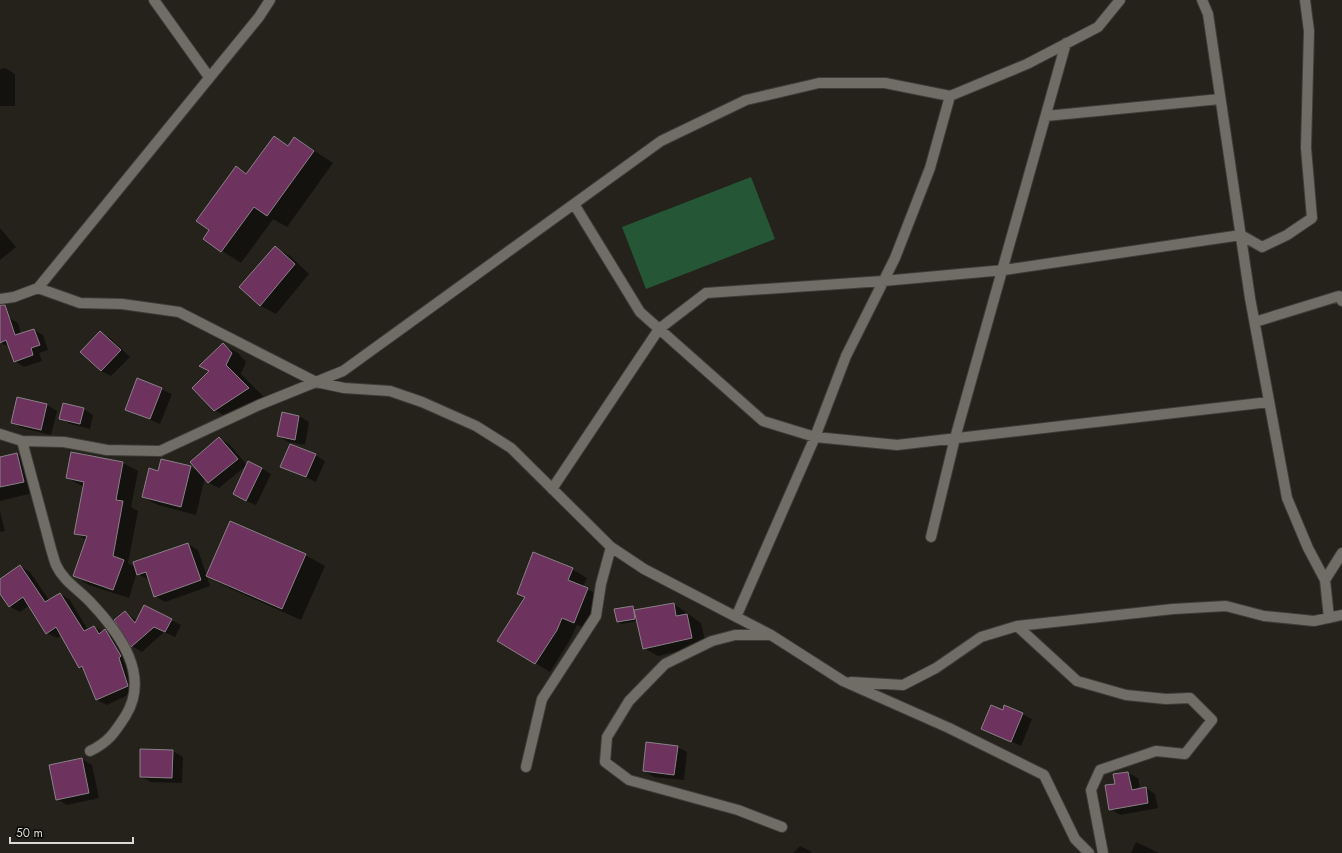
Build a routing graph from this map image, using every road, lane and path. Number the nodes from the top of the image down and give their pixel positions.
1 (154, 0) edge
2 (270, 0) edge
3 (1120, 0) edge
4 (1202, 0) edge
5 (1305, 0) edge
6 (1066, 43) junction
7 (209, 77) junction
8 (950, 96) junction
9 (1220, 99) junction
10 (1046, 116) junction
11 (574, 204) junction
12 (1241, 235) junction
13 (1004, 270) junction
14 (883, 281) junction
15 (38, 288) junction
16 (0, 299) edge
17 (1342, 301) edge
18 (1254, 322) junction
19 (659, 329) junction
20 (316, 382) junction
21 (1269, 402) junction
22 (0, 434) edge
23 (815, 437) junction
24 (955, 438) junction
25 (22, 441) junction
26 (552, 489) junction
27 (931, 537) dead end
28 (611, 547) junction
29 (1342, 553) edge
30 (1325, 580) junction
31 (1342, 615) edge
32 (736, 617) junction
33 (1329, 618) junction
34 (1017, 626) junction
35 (771, 635) junction
36 (843, 681) junction
37 (90, 751) dead end
38 (526, 767) dead end
39 (782, 827) dead end
40 (1089, 853) edge
41 (1103, 853) edge

1 - 7 street
2 - 7 street
3 - 6 street
4 - 9 street
5 - 12 street
6 - 8 street
6 - 10 street
7 - 15 street
8 - 11 street
8 - 14 street
9 - 10 street
9 - 12 street
10 - 13 street
11 - 19 street
11 - 20 street
12 - 13 street
12 - 18 street
13 - 14 street
13 - 24 street
14 - 19 street
14 - 23 street
15 - 16 street
15 - 20 street
17 - 18 street
18 - 21 street
19 - 23 street
19 - 26 street
20 - 25 street
20 - 26 street
21 - 24 street
21 - 30 street
22 - 25 street
23 - 24 street
23 - 32 street
24 - 27 street
25 - 37 street
26 - 28 street
28 - 32 street
28 - 38 street
29 - 30 street
30 - 33 street
31 - 33 street
32 - 35 street
33 - 34 street
34 - 36 street
34 - 41 street
35 - 36 street
35 - 39 street
36 - 40 street

